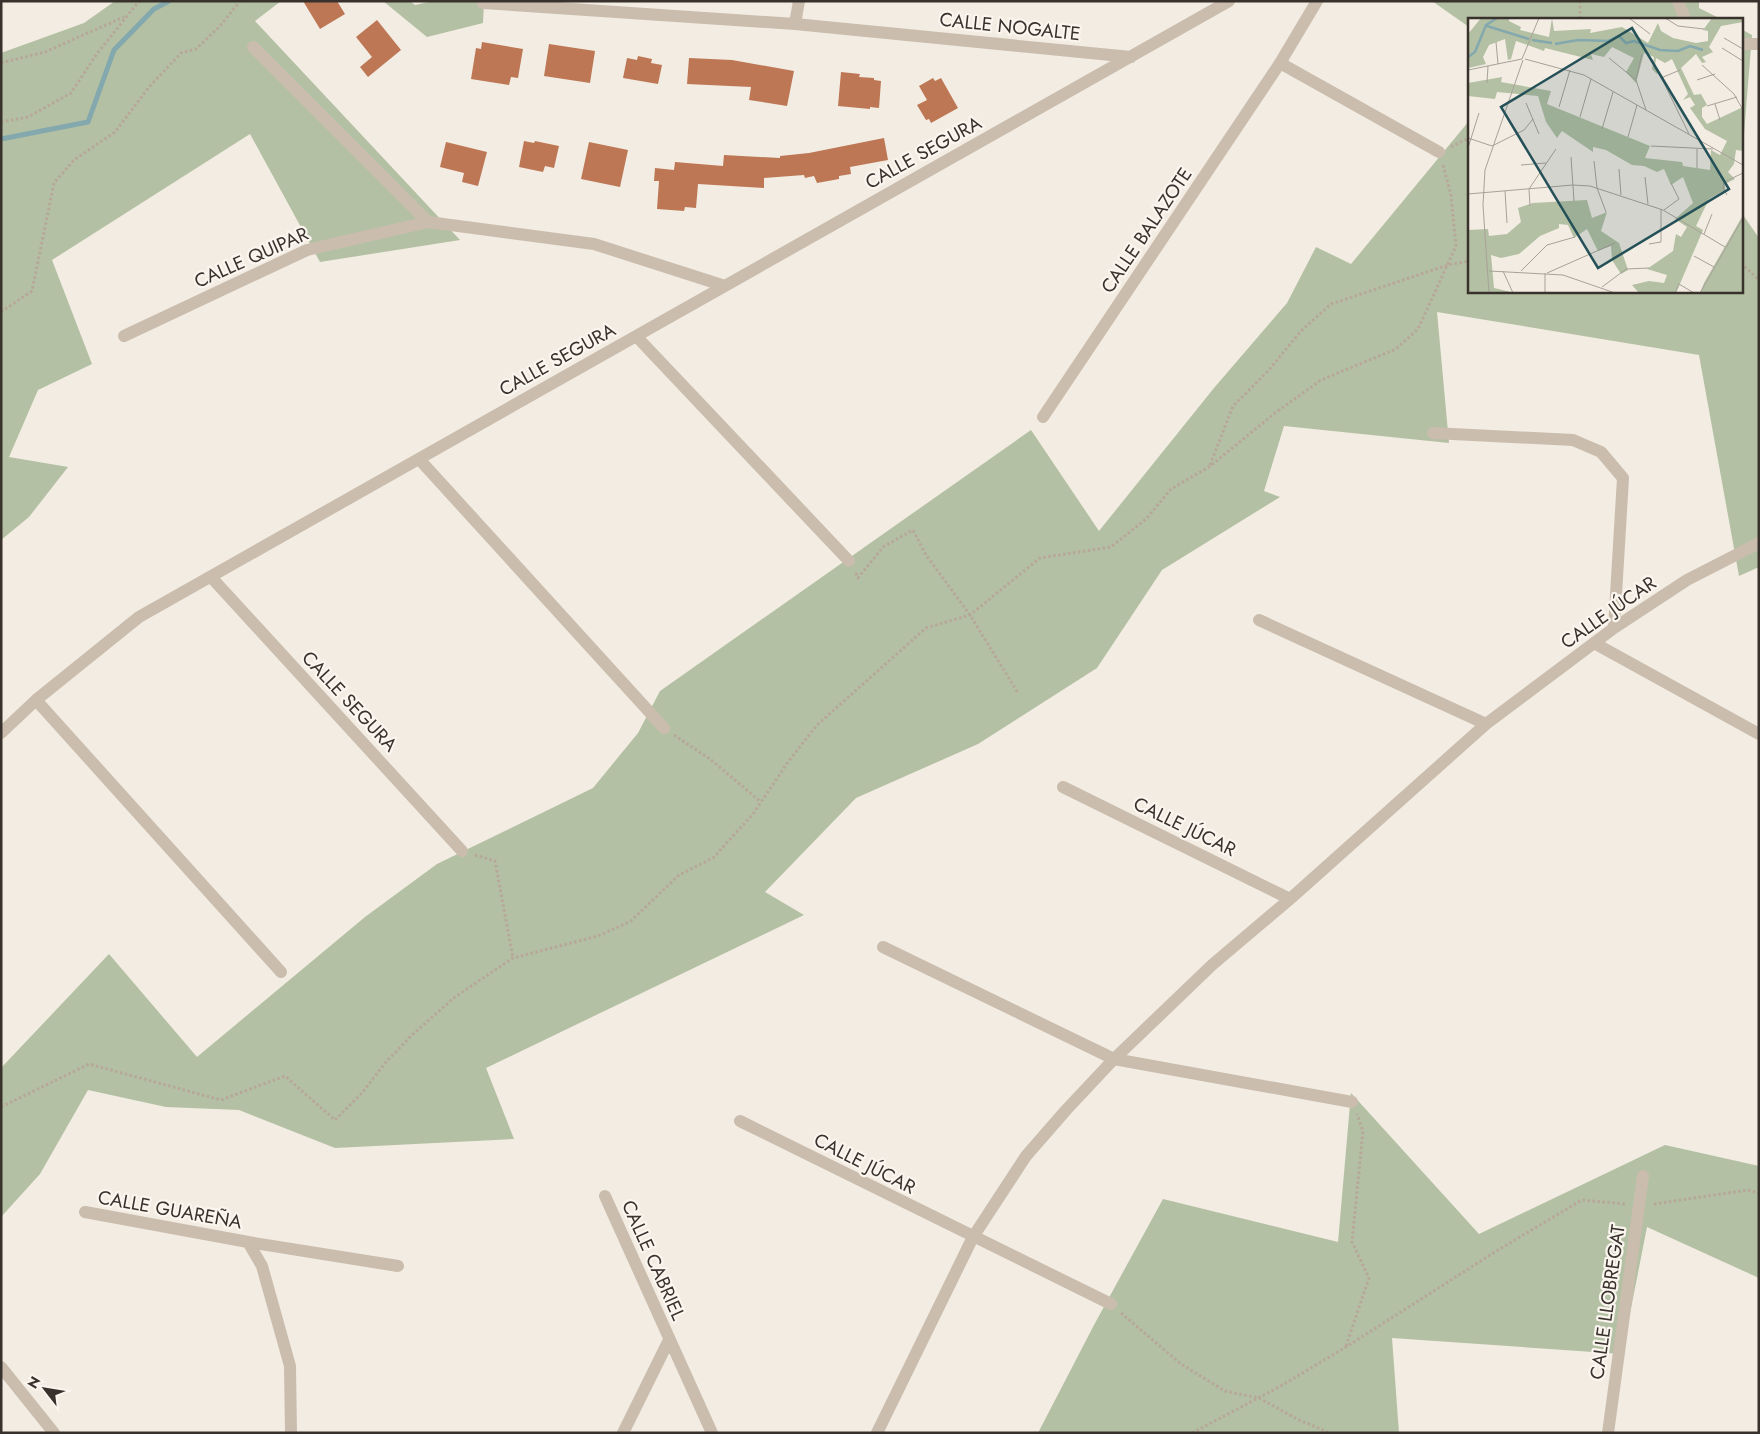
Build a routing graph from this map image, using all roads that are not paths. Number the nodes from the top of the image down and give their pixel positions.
1 (799, 1) edge
2 (1230, 1) edge
3 (1317, 1) edge
4 (1678, 1) edge
5 (483, 3) dead end
6 (541, 4) edge
7 (1685, 18) edge
8 (795, 24) junction
9 (1742, 44) edge
10 (1759, 44) edge
11 (254, 47) dead end
12 (1131, 57) junction
13 (1280, 63) junction
14 (1439, 152) road end
15 (428, 222) junction
16 (725, 286) junction
17 (124, 336) dead end
18 (636, 336) junction
19 (1044, 417) dead end
20 (1433, 433) dead end
21 (419, 459) junction
22 (1759, 543) edge
23 (849, 561) road end
24 (211, 577) junction
25 (1259, 620) dead end
26 (1614, 628) junction
27 (1594, 643) junction
28 (36, 700) junction
29 (1486, 724) junction
30 (664, 728) road end
31 (1, 733) edge
32 (1759, 734) edge
33 (1063, 787) dead end
34 (462, 851) road end
35 (1290, 899) junction
36 (883, 947) dead end
37 (281, 972) dead end
38 (1114, 1059) junction
39 (1352, 1102) road end
40 (740, 1121) dead end
41 (1643, 1176) dead end
42 (605, 1196) dead end
43 (85, 1212) dead end
44 (973, 1237) junction
45 (248, 1242) junction
46 (398, 1266) dead end
47 (1111, 1304) road end
48 (669, 1340) junction
49 (1, 1367) edge
50 (54, 1433) edge
51 (291, 1433) edge
52 (623, 1433) edge
53 (712, 1433) edge
54 (877, 1433) edge
55 (1608, 1433) edge

1 - 8 street
2 - 12 street, CALLE SEGURA
3 - 13 street, CALLE BALAZOTE
4 - 7 street
5 - 6 street, CALLE NOGALTE
6 - 8 street, CALLE NOGALTE
8 - 12 street, CALLE NOGALTE
9 - 10 street
11 - 15 street
12 - 16 street, CALLE SEGURA
13 - 14 street
13 - 19 street, CALLE BALAZOTE
15 - 16 street, CALLE QUIPAR
15 - 17 street, CALLE QUIPAR
16 - 18 street, CALLE SEGURA
18 - 21 street, CALLE SEGURA
18 - 23 street, CALLE SEGURA
20 - 26 street
21 - 24 street, CALLE SEGURA
21 - 30 street
22 - 26 street, CALLE JÚCAR
24 - 28 street, CALLE SEGURA
24 - 34 street, CALLE SEGURA
25 - 29 street
26 - 27 street, CALLE JÚCAR
27 - 29 street, CALLE JÚCAR
27 - 32 street
28 - 31 street, CALLE SEGURA
28 - 37 street
29 - 35 street, CALLE JÚCAR
33 - 35 street, CALLE JÚCAR
35 - 38 street, CALLE JÚCAR
36 - 38 street
38 - 39 street
38 - 44 street, CALLE JÚCAR
40 - 44 street, CALLE JÚCAR
41 - 55 street, CALLE LLOBREGAT
42 - 48 street, CALLE CABRIEL
43 - 45 street, CALLE GUAREÑA
44 - 47 street, CALLE JÚCAR
44 - 54 street, CALLE JÚCAR
45 - 46 street, CALLE GUAREÑA
45 - 51 street, CALLE GUAREÑA
48 - 52 street, CALLE CABRIEL
48 - 53 street, CALLE CABRIEL
49 - 50 street

